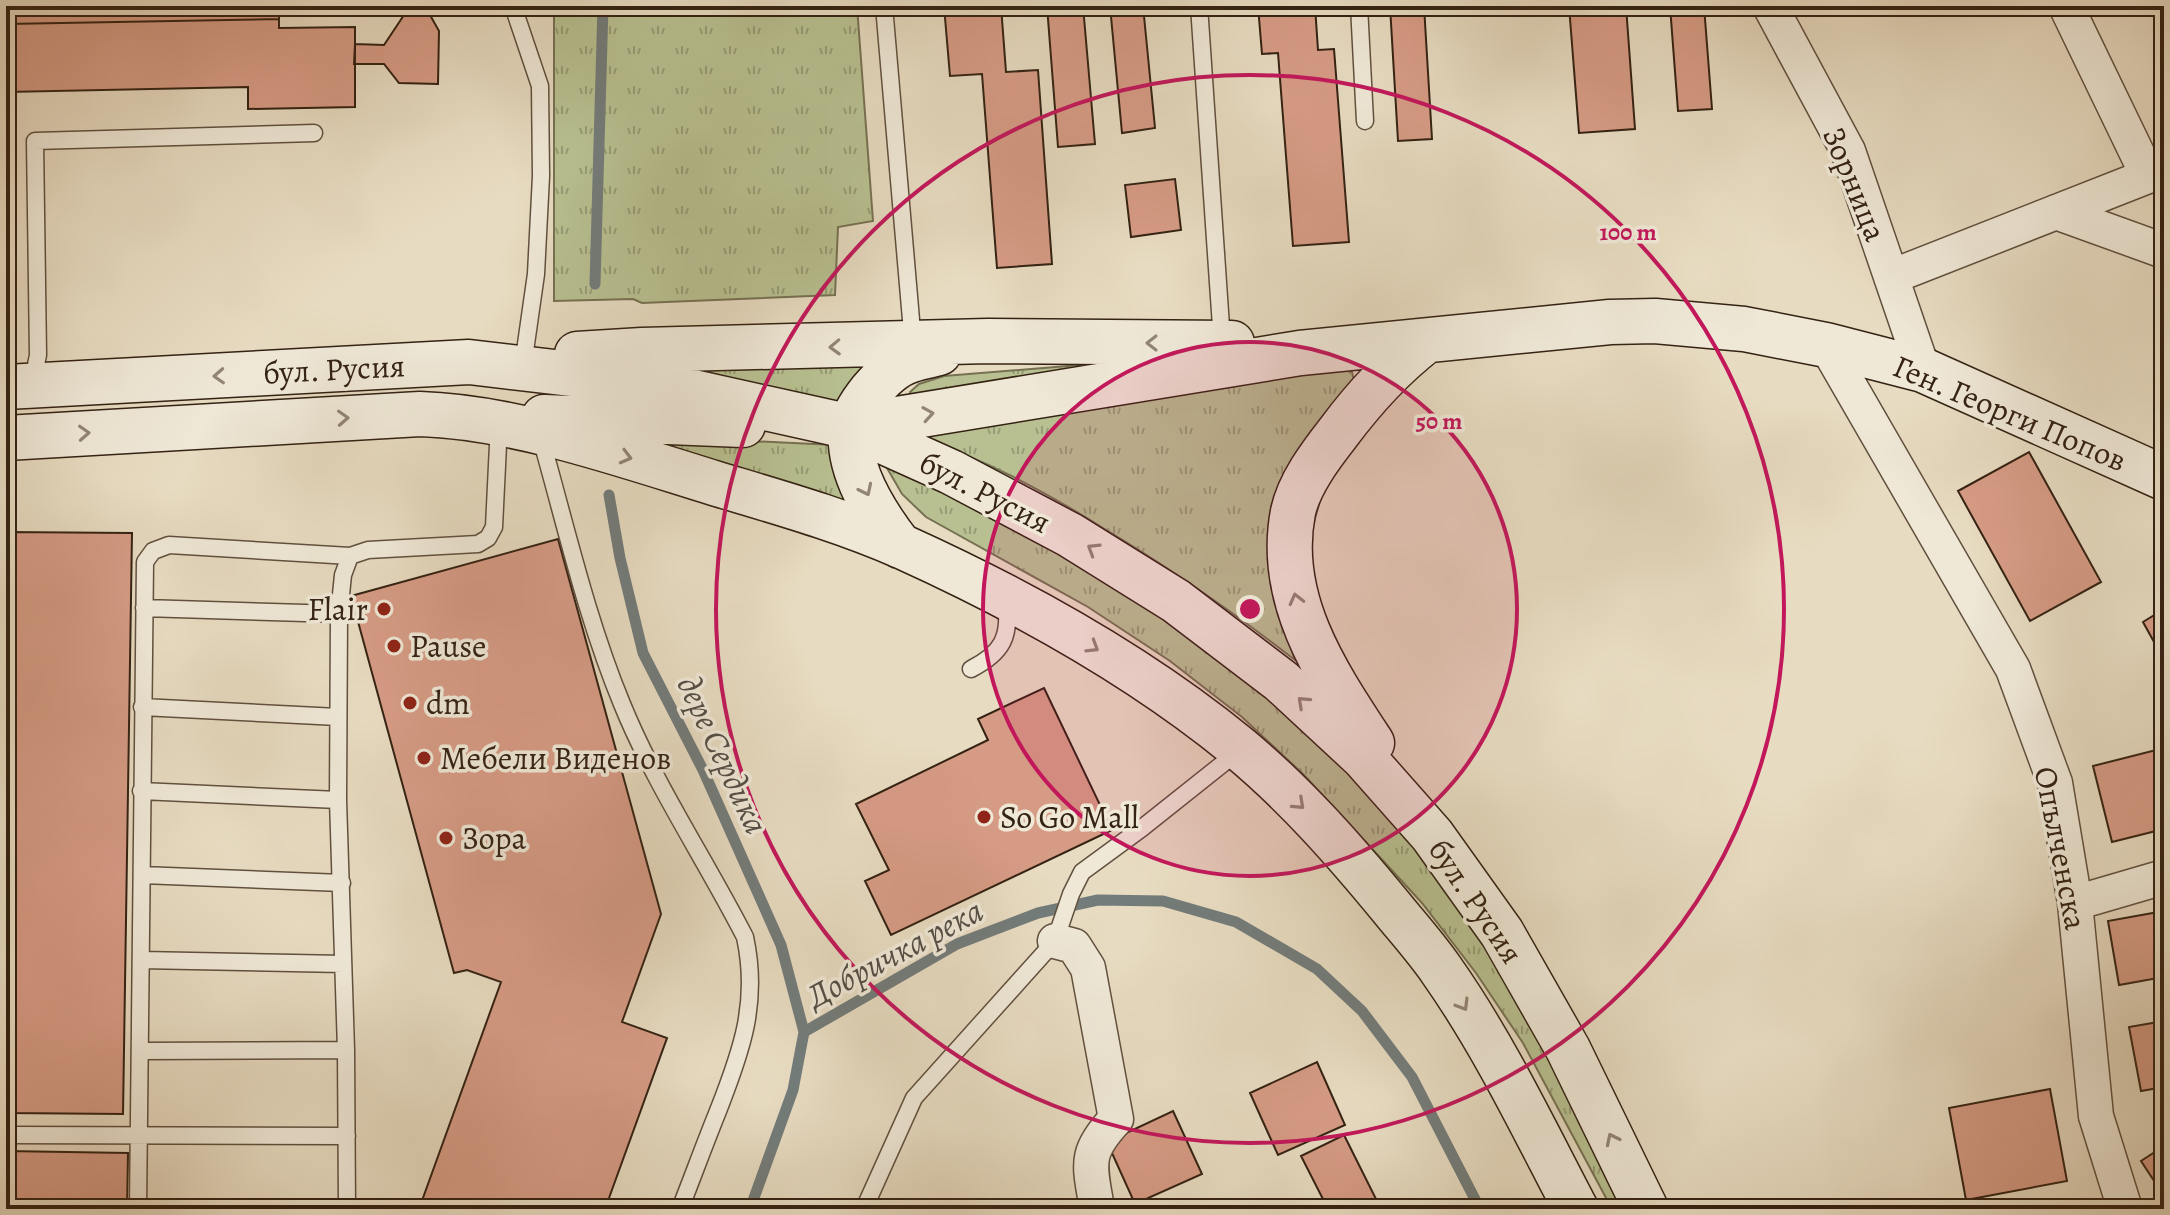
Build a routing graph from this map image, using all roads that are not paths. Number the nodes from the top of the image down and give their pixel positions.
1 (513, 6) edge
2 (884, 6) edge
3 (1199, 6) edge
4 (1359, 6) edge
5 (1770, 6) edge
6 (2066, 6) edge
7 (1365, 121) dead end
8 (314, 133) dead end
9 (2056, 212) junction
10 (2164, 251) edge
11 (1891, 277) junction
12 (988, 341) junction
13 (1426, 341) junction
14 (1222, 343) junction
15 (913, 344) junction
16 (1826, 345) junction
17 (524, 358) junction
18 (469, 362) junction
19 (1923, 370) junction
20 (19, 387) edge
21 (499, 424) junction
22 (851, 427) junction
23 (6, 438) edge
24 (2164, 478) edge
25 (900, 546) junction
26 (350, 556) junction
27 (1005, 596) junction
28 (144, 608) junction
29 (339, 614) junction
30 (971, 669) dead end
31 (142, 707) junction
32 (338, 717) junction
33 (1241, 749) junction
34 (141, 791) junction
35 (338, 800) junction
36 (1432, 835) junction
37 (142, 875) junction
38 (2164, 877) edge
39 (342, 883) junction
40 (2075, 903) junction
41 (1058, 933) junction
42 (141, 960) junction
43 (343, 964) junction
44 (346, 1050) junction
45 (141, 1051) junction
46 (6, 1135) edge
47 (139, 1135) junction
48 (347, 1136) junction
49 (138, 1209) edge
50 (347, 1209) edge
51 (680, 1209) edge
52 (864, 1209) edge
53 (1097, 1209) edge
54 (1576, 1209) edge
55 (1646, 1209) edge
56 (2125, 1209) edge

1 - 17 lane
2 - 15 lane
3 - 14 lane
4 - 7 lane
5 - 11 street, Зорница
6 - 9 street
8 - 20 lane
9 - 10 street
9 - 11 street
11 - 19 street, Зорница
14 -> 12 main road
12 - 15 main road
12 - 22 main road
13 - 14 main road
13 - 16 main road, Ген. Георги Попов
22 -> 13 main road
36 -> 13 main road
15 -> 17 main road
16 - 19 main road, Ген. Георги Попов
16 - 40 street, Опълченска
17 - 18 main road
18 -> 20 main road, бул. Русия
18 - 22 main road, бул. Русия
19 - 24 main road, Ген. Георги Попов
21 - 22 main road
23 -> 21 main road, бул. Русия
21 -> 25 main road, бул. Русия
21 - 26 lane
21 - 51 lane
22 -> 25 main road
36 -> 22 main road, бул. Русия
25 - 27 main road, бул. Русия
26 - 28 lane
26 - 29 lane
27 - 30 lane
27 -> 33 main road, бул. Русия
28 - 29 lane
28 - 31 lane
29 - 32 lane
31 - 32 lane
31 - 34 lane
32 - 35 lane
33 - 41 lane
33 -> 54 main road, бул. Русия
34 - 35 lane
34 - 37 lane
35 - 39 lane
55 -> 36 main road, бул. Русия
37 - 39 lane
37 - 42 lane
38 - 40 street
39 - 43 lane
40 - 56 street, Опълченска
41 - 52 lane
41 - 53 street
42 - 43 lane
42 - 45 lane
43 - 44 lane
44 - 45 lane
44 - 48 lane
45 - 47 lane
46 - 47 lane
47 - 48 lane
47 - 49 lane
48 - 50 lane

